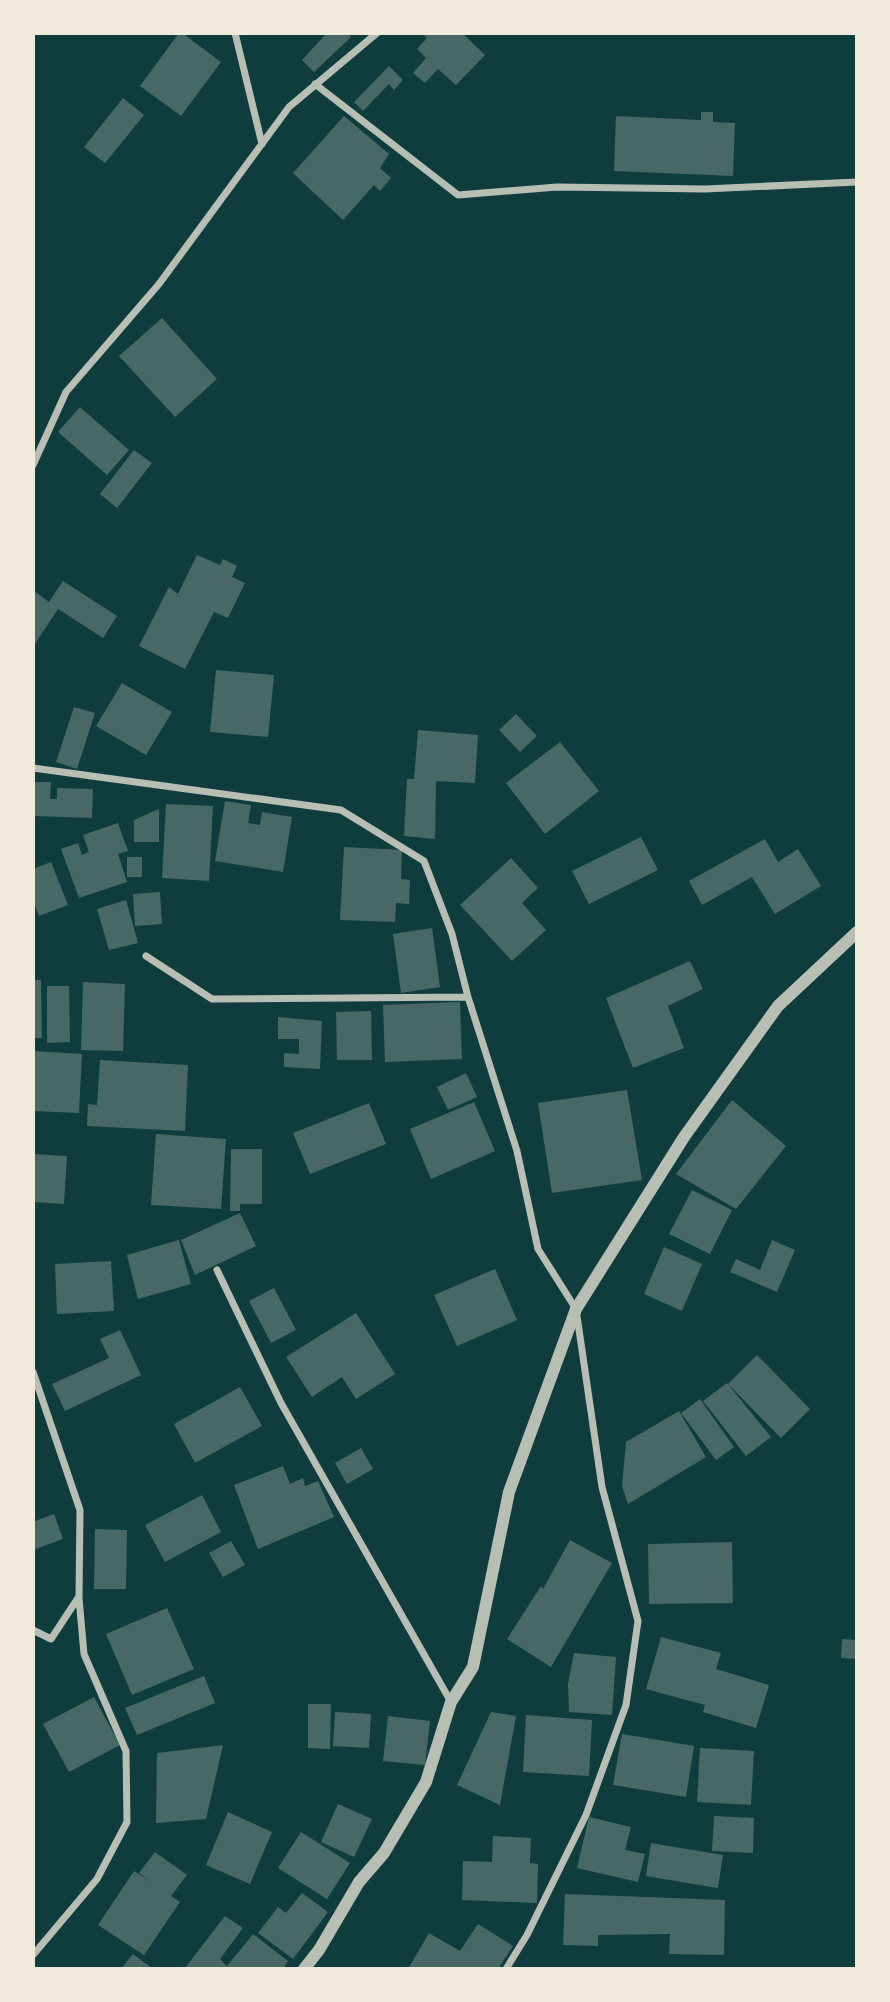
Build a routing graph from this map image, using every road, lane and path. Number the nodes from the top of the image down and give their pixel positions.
1 (235, 33) edge
2 (377, 33) edge
3 (315, 84) junction
4 (262, 144) junction
5 (857, 182) edge
6 (33, 465) edge
7 (33, 768) edge
8 (857, 932) edge
9 (146, 956) dead end
10 (468, 997) junction
11 (217, 1270) dead end
12 (576, 1310) junction
13 (33, 1372) edge
14 (79, 1598) junction
15 (33, 1629) edge
16 (451, 1702) junction
17 (33, 1955) edge
18 (304, 1969) edge
19 (506, 1969) edge

1 - 4 street
2 - 3 street
3 - 4 street
3 - 5 street
4 - 6 street
7 - 10 street
8 - 12 street
9 - 10 street
10 - 12 street
11 - 16 street
12 - 16 street
12 - 19 street
13 - 14 street
14 - 15 street
14 - 17 street
16 - 18 street

